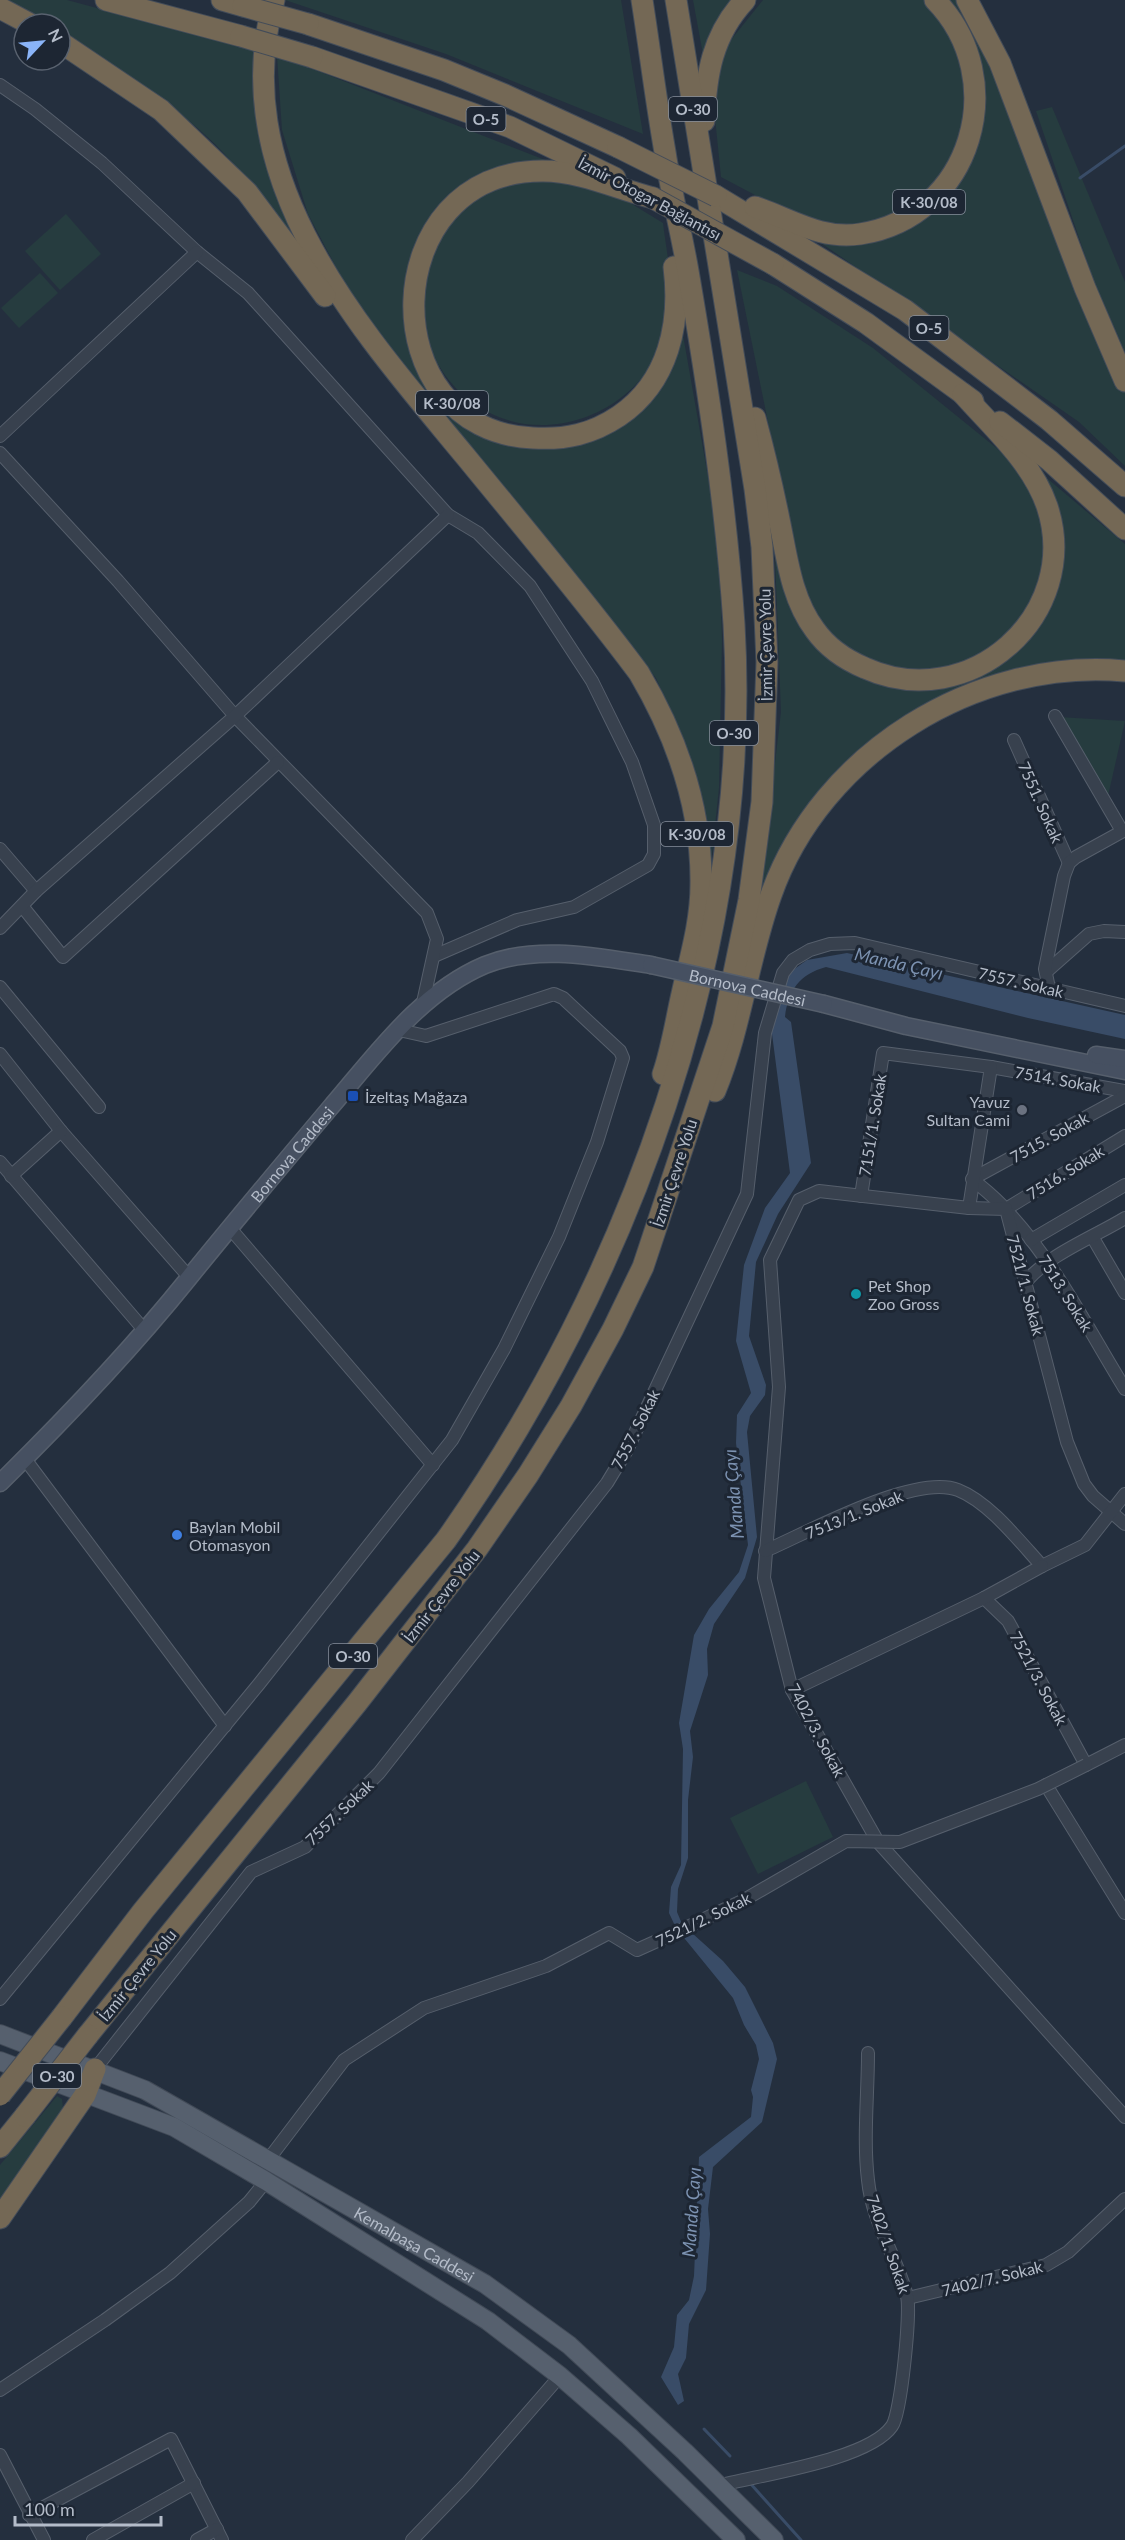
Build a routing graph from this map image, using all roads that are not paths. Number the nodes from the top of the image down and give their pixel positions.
1 (106, 0) edge
2 (222, 0) edge
3 (274, 0) edge
4 (642, 0) edge
5 (676, 0) edge
6 (745, 0) edge
7 (935, 0) edge
8 (967, 0) edge
9 (978, 0) edge
10 (72, 50) edge
11 (1000, 63) junction
12 (0, 85) edge
13 (672, 186) junction
14 (716, 196) junction
15 (653, 198) junction
16 (710, 218) junction
17 (197, 252) junction
18 (718, 273) junction
19 (1125, 381) edge
20 (963, 394) junction
21 (0, 436) edge
22 (0, 453) edge
23 (468, 459) junction
24 (1125, 486) edge
25 (448, 515) junction
26 (1125, 529) edge
27 (1125, 671) edge
28 (235, 716) junction
29 (1055, 716) dead end
30 (1014, 740) dead end
31 (278, 762) junction
32 (1124, 831) edge
33 (0, 849) edge
34 (1070, 863) junction
35 (36, 891) junction
36 (22, 906) junction
37 (0, 928) edge
38 (1125, 932) edge
39 (434, 956) junction
40 (1046, 972) junction
41 (0, 987) edge
42 (1049, 988) junction
43 (824, 1004) junction
44 (422, 1006) junction
45 (1125, 1006) edge
46 (399, 1030) junction
47 (0, 1054) edge
48 (1125, 1059) edge
49 (991, 1067) junction
50 (1125, 1071) edge
51 (1125, 1091) edge
52 (1125, 1096) edge
53 (99, 1107) dead end
54 (62, 1131) junction
55 (1125, 1136) edge
56 (0, 1162) edge
57 (11, 1176) junction
58 (972, 1179) junction
59 (1125, 1185) edge
60 (861, 1196) junction
61 (969, 1208) junction
62 (1006, 1209) junction
63 (1125, 1218) edge
64 (229, 1227) junction
65 (1093, 1238) junction
66 (1032, 1240) junction
67 (1047, 1263) junction
68 (601, 1266) junction
69 (643, 1267) junction
70 (189, 1277) junction
71 (1025, 1283) junction
72 (1125, 1293) edge
73 (145, 1331) junction
74 (1125, 1389) edge
75 (25, 1459) junction
76 (433, 1465) junction
77 (0, 1483) edge
78 (1125, 1494) edge
79 (1109, 1512) junction
80 (1125, 1524) edge
81 (765, 1551) junction
82 (1042, 1566) junction
83 (984, 1598) junction
84 (792, 1690) junction
85 (225, 1726) junction
86 (1125, 1745) edge
87 (1086, 1765) junction
88 (1046, 1785) junction
89 (878, 1842) junction
90 (1125, 1913) edge
91 (0, 1999) edge
92 (0, 2034) edge
93 (868, 2053) dead end
94 (0, 2061) edge
95 (95, 2069) junction
96 (0, 2095) edge
97 (85, 2095) junction
98 (1125, 2117) edge
99 (0, 2146) edge
100 (268, 2160) junction
101 (267, 2181) junction
102 (1125, 2199) edge
103 (0, 2218) edge
104 (908, 2298) junction
105 (560, 2376) junction
106 (0, 2390) edge
107 (1, 2460) edge
108 (194, 2483) junction
109 (718, 2486) junction
110 (29, 2515) junction
111 (220, 2534) edge
112 (44, 2540) edge
113 (93, 2540) edge
114 (197, 2540) edge
115 (412, 2540) edge
116 (736, 2540) edge
117 (774, 2540) edge

1 - 15 highway, İzmir Otogar Bağlantısı / O-5, bridge
2 - 14 highway, İzmir Otogar Bağlantısı / O-5, bridge
3 - 23 highway, K-30/08
4 - 13 highway, İzmir Çevre Yolu / O-30
5 - 16 highway, İzmir Çevre Yolu / O-30
6 - 16 highway
7 - 14 highway, K-30/08
8 - 11 highway
9 - 11 highway
10 - 23 highway, K-30/08
11 - 19 highway
12 - 17 street
13 - 15 highway, K-30/08
13 - 68 highway, İzmir Çevre Yolu / O-30
14 - 24 highway, İzmir Otogar Bağlantısı / O-5
15 - 20 highway, İzmir Otogar Bağlantısı / O-5, bridge
16 - 18 highway, İzmir Çevre Yolu / O-30
17 - 21 street
17 - 25 street
18 - 20 highway
18 - 69 highway, İzmir Çevre Yolu / O-30
20 - 26 highway, İzmir Otogar Bağlantısı / O-5
22 - 28 street
23 - 68 highway, K-30/08
25 - 28 street
25 - 39 street
27 - 69 highway
28 - 31 street
28 - 35 street
29 - 32 street
30 - 34 street, 7551. Sokak
31 - 36 street
31 - 39 street
32 - 34 street
33 - 35 street
34 - 40 street
35 - 36 street
36 - 37 street
38 - 40 street
39 - 44 street
40 - 42 street
41 - 53 street
42 - 45 street, 7557. Sokak
42 - 95 street, 7557. Sokak
43 - 44 main road, Bornova Caddesi, bridge
43 - 48 main road, Bornova Caddesi
43 - 50 main road, Bornova Caddesi
44 - 46 main road, Bornova Caddesi
46 - 64 main road, Bornova Caddesi
46 - 76 street
47 - 54 street
49 - 51 street, 7514. Sokak
49 - 58 street
49 - 60 street, 7151/1. Sokak
52 - 58 street, 7515. Sokak
54 - 57 street
54 - 70 street
55 - 62 street, 7516. Sokak
56 - 57 street
57 - 73 street
58 - 61 street
58 - 62 street, 7513. Sokak
59 - 66 street
60 - 61 street
60 - 81 street, 7402/3. Sokak
61 - 62 street
62 - 66 street, 7513. Sokak
62 - 71 street, 7521/1. Sokak
63 - 65 street
64 - 70 main road, Bornova Caddesi
64 - 76 street
65 - 67 street
65 - 72 street
66 - 67 street, 7513. Sokak
67 - 71 street
67 - 74 street, 7513. Sokak
68 - 96 highway, İzmir Çevre Yolu / O-30, bridge
69 - 99 highway, İzmir Çevre Yolu / O-30, bridge
70 - 73 main road, Bornova Caddesi
71 - 79 street, 7521/1. Sokak
73 - 75 main road, Bornova Caddesi
75 - 77 main road, Bornova Caddesi
75 - 85 street
76 - 85 street
78 - 79 street
79 - 80 street, 7521/1. Sokak
79 - 82 street
81 - 82 street, 7513/1. Sokak
81 - 84 street, 7402/3. Sokak
82 - 83 street
83 - 84 street
83 - 87 street, 7521/3. Sokak
84 - 89 street, 7402/3. Sokak
85 - 91 street
86 - 87 street, 7521/2. Sokak
87 - 88 street, 7521/2. Sokak, bridge
88 - 89 street, 7521/2. Sokak, bridge
88 - 90 street
89 - 98 street, 7402/3. Sokak
89 - 100 street, 7521/2. Sokak, bridge
92 - 95 main road, Kemalpaşa Caddesi
93 - 104 street, 7402/1. Sokak
94 - 97 main road, Kemalpaşa Caddesi
95 - 97 highway
95 - 100 main road, Kemalpaşa Caddesi
97 - 101 main road, Kemalpaşa Caddesi
97 - 103 highway
100 - 109 main road, Kemalpaşa Caddesi
101 - 105 main road, Kemalpaşa Caddesi
101 - 106 street
102 - 104 street, 7402/7. Sokak
104 - 109 street, 7402/1. Sokak
105 - 115 street
105 - 116 main road, Kemalpaşa Caddesi
107 - 110 street
108 - 110 street
108 - 111 street
108 - 113 street
109 - 117 main road, Kemalpaşa Caddesi
110 - 112 street
111 - 114 street

